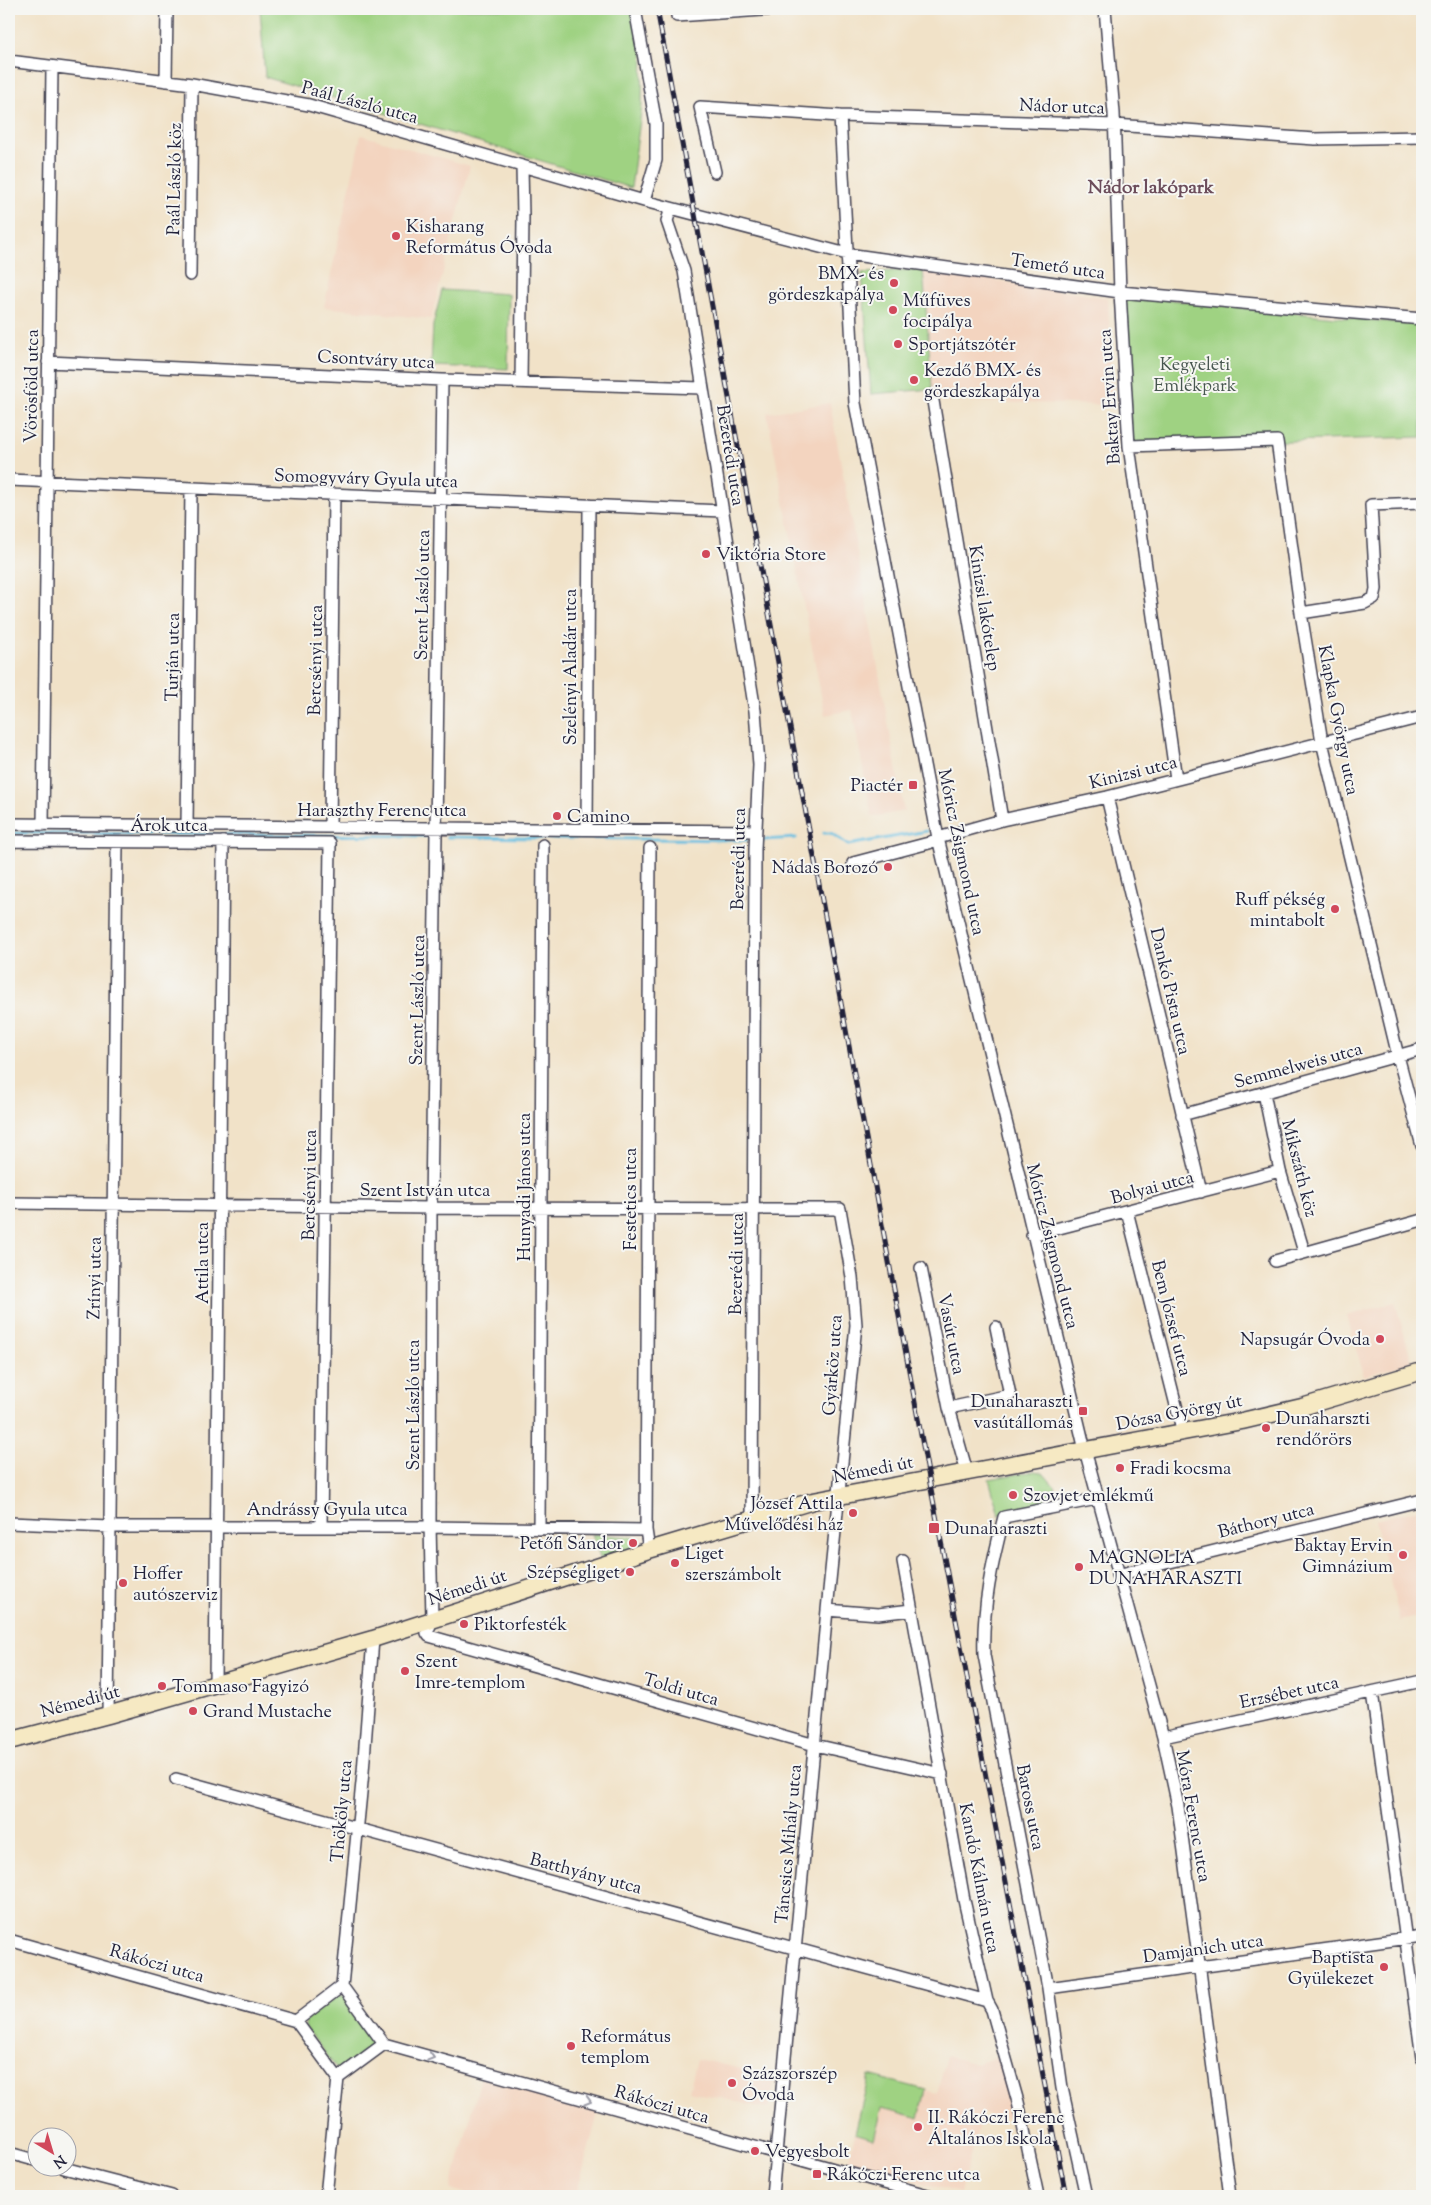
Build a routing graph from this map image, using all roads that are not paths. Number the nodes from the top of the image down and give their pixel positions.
1 (167, 9) edge
2 (635, 9) edge
3 (776, 9) edge
4 (1105, 9) edge
5 (677, 16) dead end
6 (9, 61) edge
7 (52, 67) junction
8 (166, 81) junction
9 (192, 84) junction
10 (840, 116) junction
11 (1115, 125) junction
12 (1422, 137) edge
13 (522, 166) junction
14 (715, 172) dead end
15 (644, 201) junction
16 (671, 208) junction
17 (696, 213) joint
18 (847, 254) junction
19 (190, 275) dead end
20 (1120, 292) junction
21 (1422, 319) edge
22 (48, 362) junction
23 (442, 380) junction
24 (521, 382) junction
25 (702, 388) junction
26 (933, 401) dead end
27 (1129, 446) junction
28 (9, 480) edge
29 (47, 482) junction
30 (191, 488) junction
31 (334, 494) junction
32 (440, 499) junction
33 (1422, 503) edge
34 (589, 505) junction
35 (722, 511) junction
36 (1301, 613) junction
37 (1422, 717) edge
38 (1322, 742) junction
39 (1176, 779) junction
40 (1107, 797) junction
41 (1002, 820) junction
42 (9, 824) edge
43 (43, 825) junction
44 (187, 826) junction
45 (330, 827) junction
46 (437, 828) junction
47 (587, 829) junction
48 (756, 831) junction
49 (938, 838) junction
50 (9, 841) edge
51 (117, 842) junction
52 (223, 842) junction
53 (330, 843) joint
54 (543, 846) dead end
55 (9, 847) edge
56 (650, 848) dead end
57 (852, 863) dead end
58 (1422, 1049) edge
59 (1398, 1056) junction
60 (1264, 1093) junction
61 (1182, 1115) junction
62 (1422, 1146) edge
63 (1280, 1171) junction
64 (1201, 1192) junction
65 (9, 1203) edge
66 (113, 1205) junction
67 (220, 1206) junction
68 (327, 1208) junction
69 (432, 1208) junction
70 (541, 1208) junction
71 (647, 1208) junction
72 (754, 1208) junction
73 (840, 1209) joint
74 (1127, 1212) junction
75 (1422, 1220) edge
76 (1032, 1235) junction
77 (1304, 1252) junction
78 (1275, 1262) dead end
79 (921, 1268) dead end
80 (996, 1326) dead end
81 (1422, 1371) edge
82 (949, 1408) junction
83 (1183, 1433) junction
84 (1085, 1450) junction
85 (967, 1472) junction
86 (939, 1478) joint
87 (839, 1496) junction
88 (1096, 1498) junction
89 (1422, 1500) edge
90 (752, 1519) junction
91 (9, 1523) edge
92 (110, 1526) junction
93 (321, 1526) junction
94 (217, 1527) junction
95 (430, 1527) junction
96 (539, 1529) junction
97 (646, 1530) junction
98 (649, 1550) junction
99 (903, 1562) dead end
100 (1117, 1575) junction
101 (826, 1610) junction
102 (911, 1610) junction
103 (432, 1620) junction
104 (373, 1639) junction
105 (1422, 1681) edge
106 (215, 1684) junction
107 (1372, 1692) junction
108 (108, 1715) junction
109 (1163, 1738) junction
110 (9, 1741) edge
111 (815, 1745) junction
112 (942, 1774) junction
113 (176, 1779) dead end
114 (358, 1828) junction
115 (1422, 1936) edge
116 (1406, 1938) junction
117 (9, 1940) edge
118 (796, 1948) junction
119 (1199, 1966) junction
120 (342, 1986) junction
121 (1048, 1988) junction
122 (987, 2001) junction
123 (296, 2021) junction
124 (384, 2044) junction
125 (1422, 2058) edge
126 (338, 2078) junction
127 (9, 2153) edge
128 (776, 2153) junction
129 (28, 2158) edge
130 (78, 2172) edge
131 (172, 2196) edge
132 (326, 2196) edge
133 (772, 2196) edge
134 (931, 2196) edge
135 (1038, 2196) edge
136 (1086, 2196) edge
137 (1230, 2196) edge

1 - 8 street
2 - 15 street
3 - 5 street
4 - 11 street, Baktay Ervin utca
6 - 7 street, Paál László utca
7 - 8 street, Paál László utca
7 - 22 street, Vörösföld utca
8 - 9 street, Paál László utca
9 - 13 street, Paál László utca
9 - 19 street, Paál László köz
10 - 11 street, Nádor utca
10 - 14 street, Nádor utca
10 - 18 street, Móricz Zsigmond utca
11 - 12 street, Nádor utca
11 - 20 street, Baktay Ervin utca
13 - 15 street, Paál László utca
13 - 24 street
15 - 16 street, Paál László utca
16 - 17 street, Paál László utca
16 - 25 street, Bezerédi utca
17 - 18 street, Temető utca
18 - 20 street, Temető utca
18 - 49 street, Móricz Zsigmond utca
20 - 21 street, Temető utca
20 - 27 street, Baktay Ervin utca
22 - 23 street, Csontváry utca
22 - 29 street, Vörösföld utca
23 - 24 street, Csontváry utca
23 - 32 street, Szent László utca
24 - 25 street, Csontváry utca
25 - 35 street, Bezerédi utca
26 - 41 street, Kinizsi lakótelep
27 - 36 street, Klapka György utca
27 - 39 street, Baktay Ervin utca
28 - 29 street, Somogyváry Gyula utca
29 - 30 street, Somogyváry Gyula utca
29 - 43 street, Vörösföld utca
30 - 31 street, Somogyváry Gyula utca
30 - 44 street, Turján utca
31 - 32 street, Somogyváry Gyula utca
31 - 45 street, Bercsényi utca
32 - 34 street, Somogyváry Gyula utca
32 - 46 street, Szent László utca
33 - 36 street
34 - 35 street, Somogyváry Gyula utca
34 - 47 street, Szelényi Aladár utca
35 - 48 street, Bezerédi utca
36 - 38 street, Klapka György utca
37 - 38 street, Kinizsi utca
38 - 39 street, Kinizsi utca
38 - 59 street, Klapka György utca
39 - 40 street, Kinizsi utca
40 - 41 street, Kinizsi utca
40 - 61 street, Dankó Pista utca
41 - 49 street, Kinizsi utca
42 - 43 street, Haraszthy Ferenc utca
43 - 44 street, Haraszthy Ferenc utca
44 - 45 street, Haraszthy Ferenc utca
45 - 46 street, Haraszthy Ferenc utca
46 - 47 street, Haraszthy Ferenc utca
46 - 69 street, Szent László utca
47 - 48 street, Haraszthy Ferenc utca
48 - 72 street, Bezerédi utca
49 - 57 street, Kinizsi utca
49 - 76 street, Móricz Zsigmond utca
50 - 51 street, Árok utca
50 - 55 street
51 - 52 street, Árok utca
51 - 66 street, Zrínyi utca
52 - 53 street, Árok utca
52 - 67 street, Attila utca
53 - 68 street, Bercsényi utca
54 - 70 street, Hunyadi János utca
56 - 71 street, Festetics utca
58 - 59 street, Semmelweis utca
59 - 60 street, Semmelweis utca
59 - 62 street, Klapka György utca
60 - 61 street, Semmelweis utca
60 - 63 street, Mikszáth köz
61 - 64 street, Dankó Pista utca
63 - 64 street, Bolyai utca
63 - 77 street, Mikszáth köz
64 - 74 street, Bolyai utca
65 - 66 street, Szent István utca
66 - 67 street, Szent István utca
66 - 92 street, Zrínyi utca
67 - 68 street, Szent István utca
67 - 94 street, Attila utca
68 - 69 street, Szent István utca
68 - 93 street, Bercsényi utca
69 - 70 street, Szent István utca
69 - 95 street, Szent László utca
70 - 71 street, Szent István utca
70 - 96 street, Hunyadi János utca
71 - 72 street, Szent István utca
71 - 97 street, Festetics utca
72 - 73 street, Szent István utca
72 - 90 street, Bezerédi utca
73 - 87 street, Gyárköz utca
74 - 76 street, Bolyai utca
74 - 83 street, Bem József utca
75 - 77 street
76 - 84 street, Móricz Zsigmond utca
77 - 78 street
79 - 82 street, Vasút utca
80 - 82 street
81 - 83 main road, Dózsa György út
82 - 85 street, Vasút utca
83 - 84 main road, Dózsa György út
84 - 85 main road, Dózsa György út
84 - 88 street, Móra Ferenc utca
85 - 86 main road, Dózsa György út
86 - 87 main road, Némedi út
87 - 90 main road, Némedi út
87 - 101 street, Táncsics Mihály utca
88 - 100 street, Móra Ferenc utca
88 - 121 street, Baross utca
89 - 100 street, Báthory utca
90 - 98 main road, Némedi út
91 - 92 street, Andrássy Gyula utca
92 - 94 street, Andrássy Gyula utca
92 - 108 street, Zrínyi utca
93 - 94 street, Andrássy Gyula utca
93 - 95 street, Andrássy Gyula utca
94 - 106 street, Attila utca
95 - 96 street, Andrássy Gyula utca
95 - 103 street, Szent László utca
96 - 97 street, Andrássy Gyula utca
97 - 98 street, Festetics utca
98 - 103 main road, Némedi út
99 - 102 street, Kandó Kálmán utca
100 - 109 street, Móra Ferenc utca
101 - 102 street
101 - 111 street, Táncsics Mihály utca
102 - 112 street, Kandó Kálmán utca
103 - 104 main road, Némedi út
103 - 111 street, Toldi utca
104 - 106 main road, Némedi út
104 - 114 street, Thököly utca
105 - 107 street, Erzsébet utca
106 - 108 main road, Némedi út
107 - 109 street, Erzsébet utca
107 - 116 street
108 - 110 main road, Némedi út
109 - 119 street, Móra Ferenc utca
111 - 112 street, Toldi utca
111 - 118 street, Táncsics Mihály utca
112 - 122 street, Kandó Kálmán utca
113 - 114 street, Batthyány utca
114 - 118 street, Batthyány utca
114 - 120 street, Thököly utca
115 - 116 street, Damjanich utca
116 - 119 street, Damjanich utca
116 - 125 street
117 - 123 street, Rákóczi utca
118 - 122 street, Batthyány utca
118 - 128 street, Táncsics Mihály utca
119 - 121 street, Damjanich utca
119 - 137 street, Móra Ferenc utca
120 - 123 street
120 - 124 street
121 - 136 street, Baross utca
122 - 135 street, Kandó Kálmán utca
123 - 126 street
124 - 126 street
124 -> 128 street, Rákóczi utca
126 - 132 street
127 - 129 street
128 - 133 street, Táncsics Mihály utca
128 - 134 street, Rákóczi utca
130 - 131 street

